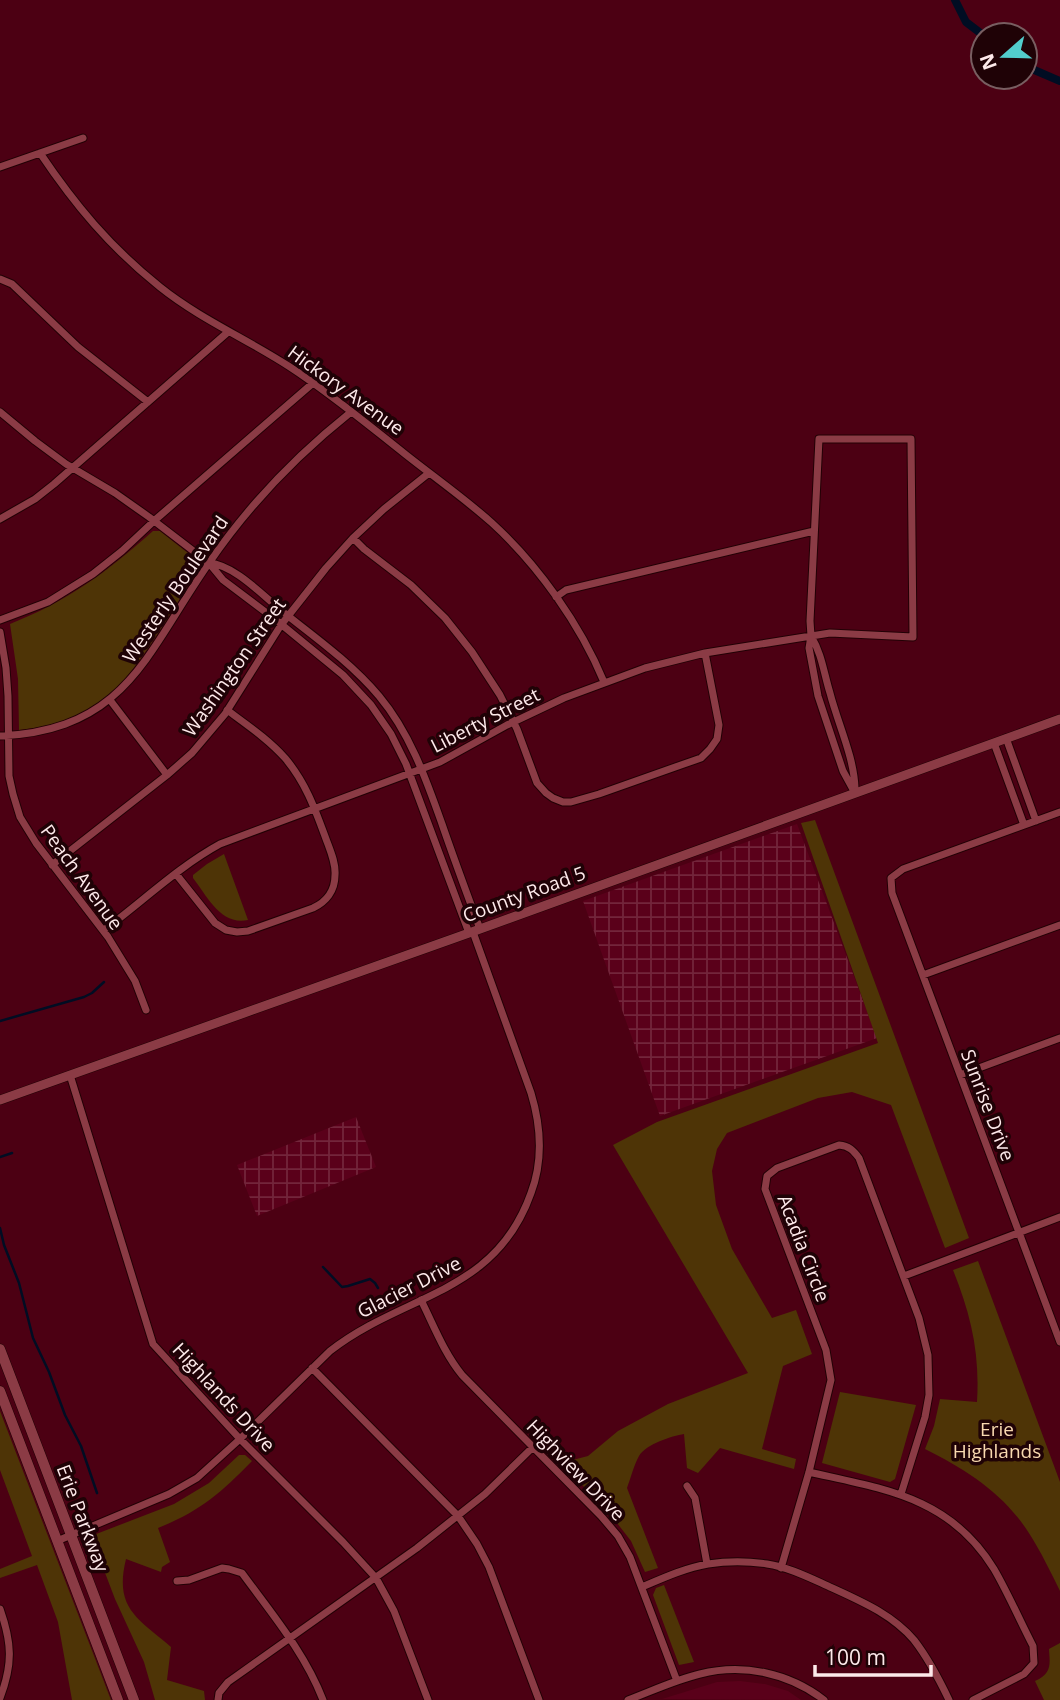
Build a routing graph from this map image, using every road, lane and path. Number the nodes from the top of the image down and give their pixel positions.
1 (83, 138) dead end
2 (40, 153) junction
3 (0, 167) edge
4 (0, 279) edge
5 (228, 332) junction
6 (313, 383) junction
7 (148, 402) junction
8 (0, 412) edge
9 (351, 412) junction
10 (72, 468) junction
11 (429, 473) junction
12 (0, 519) edge
13 (155, 520) junction
14 (814, 531) junction
15 (353, 538) junction
16 (209, 563) junction
17 (556, 597) junction
18 (288, 615) junction
19 (0, 621) edge
20 (281, 625) junction
21 (0, 632) edge
22 (811, 636) junction
23 (705, 653) junction
24 (604, 682) junction
25 (110, 701) junction
26 (227, 710) junction
27 (1060, 719) edge
28 (513, 722) junction
29 (4, 736) edge
30 (1006, 738) junction
31 (994, 743) junction
32 (422, 769) junction
33 (410, 774) junction
34 (167, 775) junction
35 (855, 793) junction
36 (315, 809) junction
37 (1060, 812) edge
38 (1036, 821) junction
39 (1024, 825) junction
40 (52, 865) junction
41 (176, 874) junction
42 (1060, 925) edge
43 (104, 930) junction
44 (474, 932) junction
45 (923, 975) junction
46 (146, 1010) dead end
47 (1060, 1038) edge
48 (70, 1075) junction
49 (960, 1075) junction
50 (0, 1100) edge
51 (1060, 1217) edge
52 (1019, 1232) junction
53 (904, 1276) junction
54 (421, 1300) junction
55 (1060, 1342) edge
56 (0, 1349) edge
57 (312, 1368) junction
58 (0, 1391) edge
59 (240, 1439) junction
60 (532, 1448) junction
61 (809, 1472) junction
62 (687, 1486) dead end
63 (901, 1494) junction
64 (458, 1516) junction
65 (71, 1535) junction
66 (57, 1541) junction
67 (707, 1564) junction
68 (782, 1568) junction
69 (376, 1578) junction
70 (177, 1581) dead end
71 (642, 1587) junction
72 (0, 1609) edge
73 (290, 1638) junction
74 (677, 1681) junction
75 (0, 1698) edge
76 (118, 1700) edge
77 (134, 1700) edge
78 (218, 1700) edge
79 (323, 1700) edge
80 (428, 1700) edge
81 (539, 1700) edge
82 (628, 1700) edge
83 (824, 1700) edge
84 (949, 1700) edge
85 (973, 1700) edge

1 - 2 street
2 - 3 street
2 - 5 street, Hickory Avenue
4 - 7 street
5 - 6 street, Hickory Avenue
5 - 7 street
6 - 9 street, Hickory Avenue
6 - 13 street
7 - 10 street
8 - 10 street
9 - 11 street, Hickory Avenue
9 - 16 street, Westerly Boulevard
10 - 12 street
10 - 13 street
11 - 15 street, Washington Street
11 - 17 street, Hickory Avenue
13 - 16 street
13 - 19 street
14 - 17 street
14 - 22 street
14 - 22 street, Liberty Street
15 - 18 street, Washington Street
15 - 28 street
16 - 18 street
16 - 20 street
16 - 25 street, Westerly Boulevard
17 - 24 street, Hickory Avenue
18 - 20 street, Washington Street
18 - 32 street
20 - 26 street, Washington Street
20 - 33 street
21 - 29 street, Peach Avenue
22 - 23 street, Liberty Street
22 - 35 street
22 - 35 street
23 - 24 street, Liberty Street
23 - 28 street
24 - 28 street, Liberty Street
25 - 29 street, Westerly Boulevard
25 - 34 street
26 - 34 street, Washington Street
26 - 36 street
27 - 30 street, County Road 5
28 - 32 street, Liberty Street
29 - 40 street, Peach Avenue
30 - 31 street, County Road 5
30 - 38 street
31 - 35 street, County Road 5
31 - 39 street
32 - 33 street, Liberty Street
32 - 44 street
33 - 36 street, Liberty Street
33 - 44 street
34 - 40 street, Washington Street
35 - 44 street, County Road 5
36 - 41 street, Liberty Street
36 - 41 street
37 - 38 street
38 - 39 street
39 - 45 street, Sunrise Drive
40 - 43 street, Peach Avenue
41 - 43 street, Liberty Street
42 - 45 street
43 - 46 street, Peach Avenue
44 - 48 street, County Road 5
44 - 54 street, Glacier Drive
45 - 49 street, Sunrise Drive
47 - 49 street
48 - 50 street, County Road 5
48 - 59 street, Highlands Drive
49 - 52 street, Sunrise Drive
51 - 52 street
52 - 53 street
52 - 55 street, Sunrise Drive
53 - 61 street, Acadia Circle
53 - 63 street, Acadia Circle
54 - 57 street, Glacier Drive
54 - 60 street, Highview Drive
56 - 65 main road, Erie Parkway
57 - 59 street, Glacier Drive
57 - 64 street
58 - 66 main road, Erie Parkway
59 - 65 street, Glacier Drive
59 - 69 street, Highlands Drive
60 - 64 street
60 - 71 street, Highview Drive
61 - 63 street
61 - 68 street, Acadia Circle
62 - 67 street
63 - 85 street
64 - 69 street
64 - 81 street
65 - 66 street, Glacier Drive
65 - 77 main road, Erie Parkway
66 - 76 main road, Erie Parkway
67 - 68 street
67 - 71 street
68 - 84 street
69 - 73 street
69 - 80 street, Highlands Drive
70 - 73 street
71 - 74 street, Highview Drive
72 - 75 street
73 - 78 street
73 - 79 street
74 - 82 street
74 - 83 street

